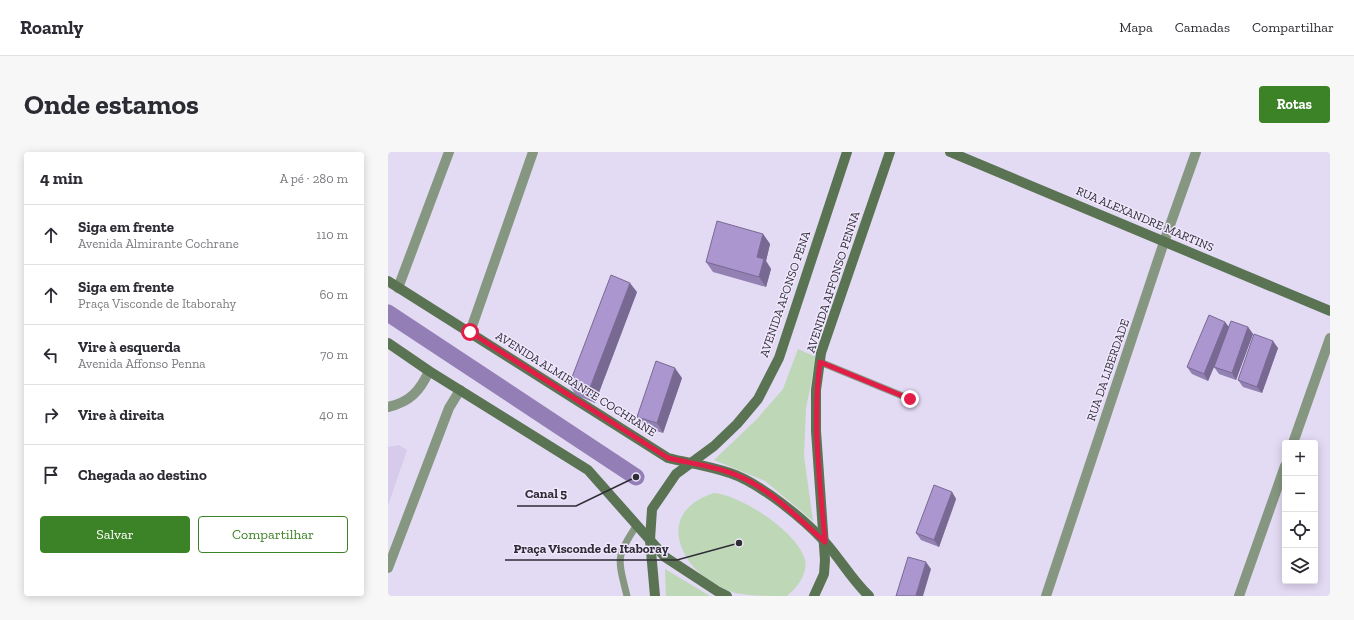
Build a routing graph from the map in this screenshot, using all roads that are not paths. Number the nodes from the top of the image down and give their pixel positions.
1 (449, 152) edge
2 (533, 152) edge
3 (847, 152) edge
4 (890, 152) edge
5 (950, 152) edge
6 (1196, 152) edge
7 (1164, 242) junction
8 (388, 281) edge
9 (398, 288) junction
10 (1330, 311) edge
11 (470, 332) junction
12 (1330, 338) edge
13 (388, 343) edge
14 (820, 362) junction
15 (429, 371) junction
16 (460, 390) junction
17 (910, 399) dead end
18 (388, 407) edge
19 (1294, 440) edge
20 (691, 464) junction
21 (1282, 474) edge
22 (637, 524) junction
23 (650, 540) junction
24 (825, 542) junction
25 (388, 568) edge
26 (627, 596) edge
27 (655, 596) edge
28 (728, 596) edge
29 (814, 596) edge
30 (869, 596) edge
31 (1046, 596) edge
32 (1239, 596) edge

1 - 9 street
2 - 11 street
3 - 20 main road, AVENIDA AFONSO PENA
4 - 14 main road, AVENIDA AFFONSO PENNA
5 - 7 main road, RUA ALEXANDRE MARTINS
6 - 7 street, RUA DA LIBERDADE
7 - 10 main road, RUA ALEXANDRE MARTINS
7 - 31 street, RUA DA LIBERDADE
8 - 9 main road, AVENIDA ALMIRANTE COCHRANE
9 - 11 main road, AVENIDA ALMIRANTE COCHRANE
11 - 20 main road, AVENIDA ALMIRANTE COCHRANE
12 - 19 street
13 - 15 main road
14 - 17 lane
14 - 24 main road, AVENIDA AFFONSO PENNA
15 - 16 main road
15 - 18 street
16 - 22 main road
16 - 25 street
20 - 23 main road, AVENIDA AFONSO PENA
20 - 24 main road, AVENIDA ALMIRANTE COCHRANE
21 - 32 street
22 - 23 main road
22 - 26 lane
23 - 27 main road
23 - 28 main road
24 - 29 main road, AVENIDA AFFONSO PENNA
24 - 30 main road

